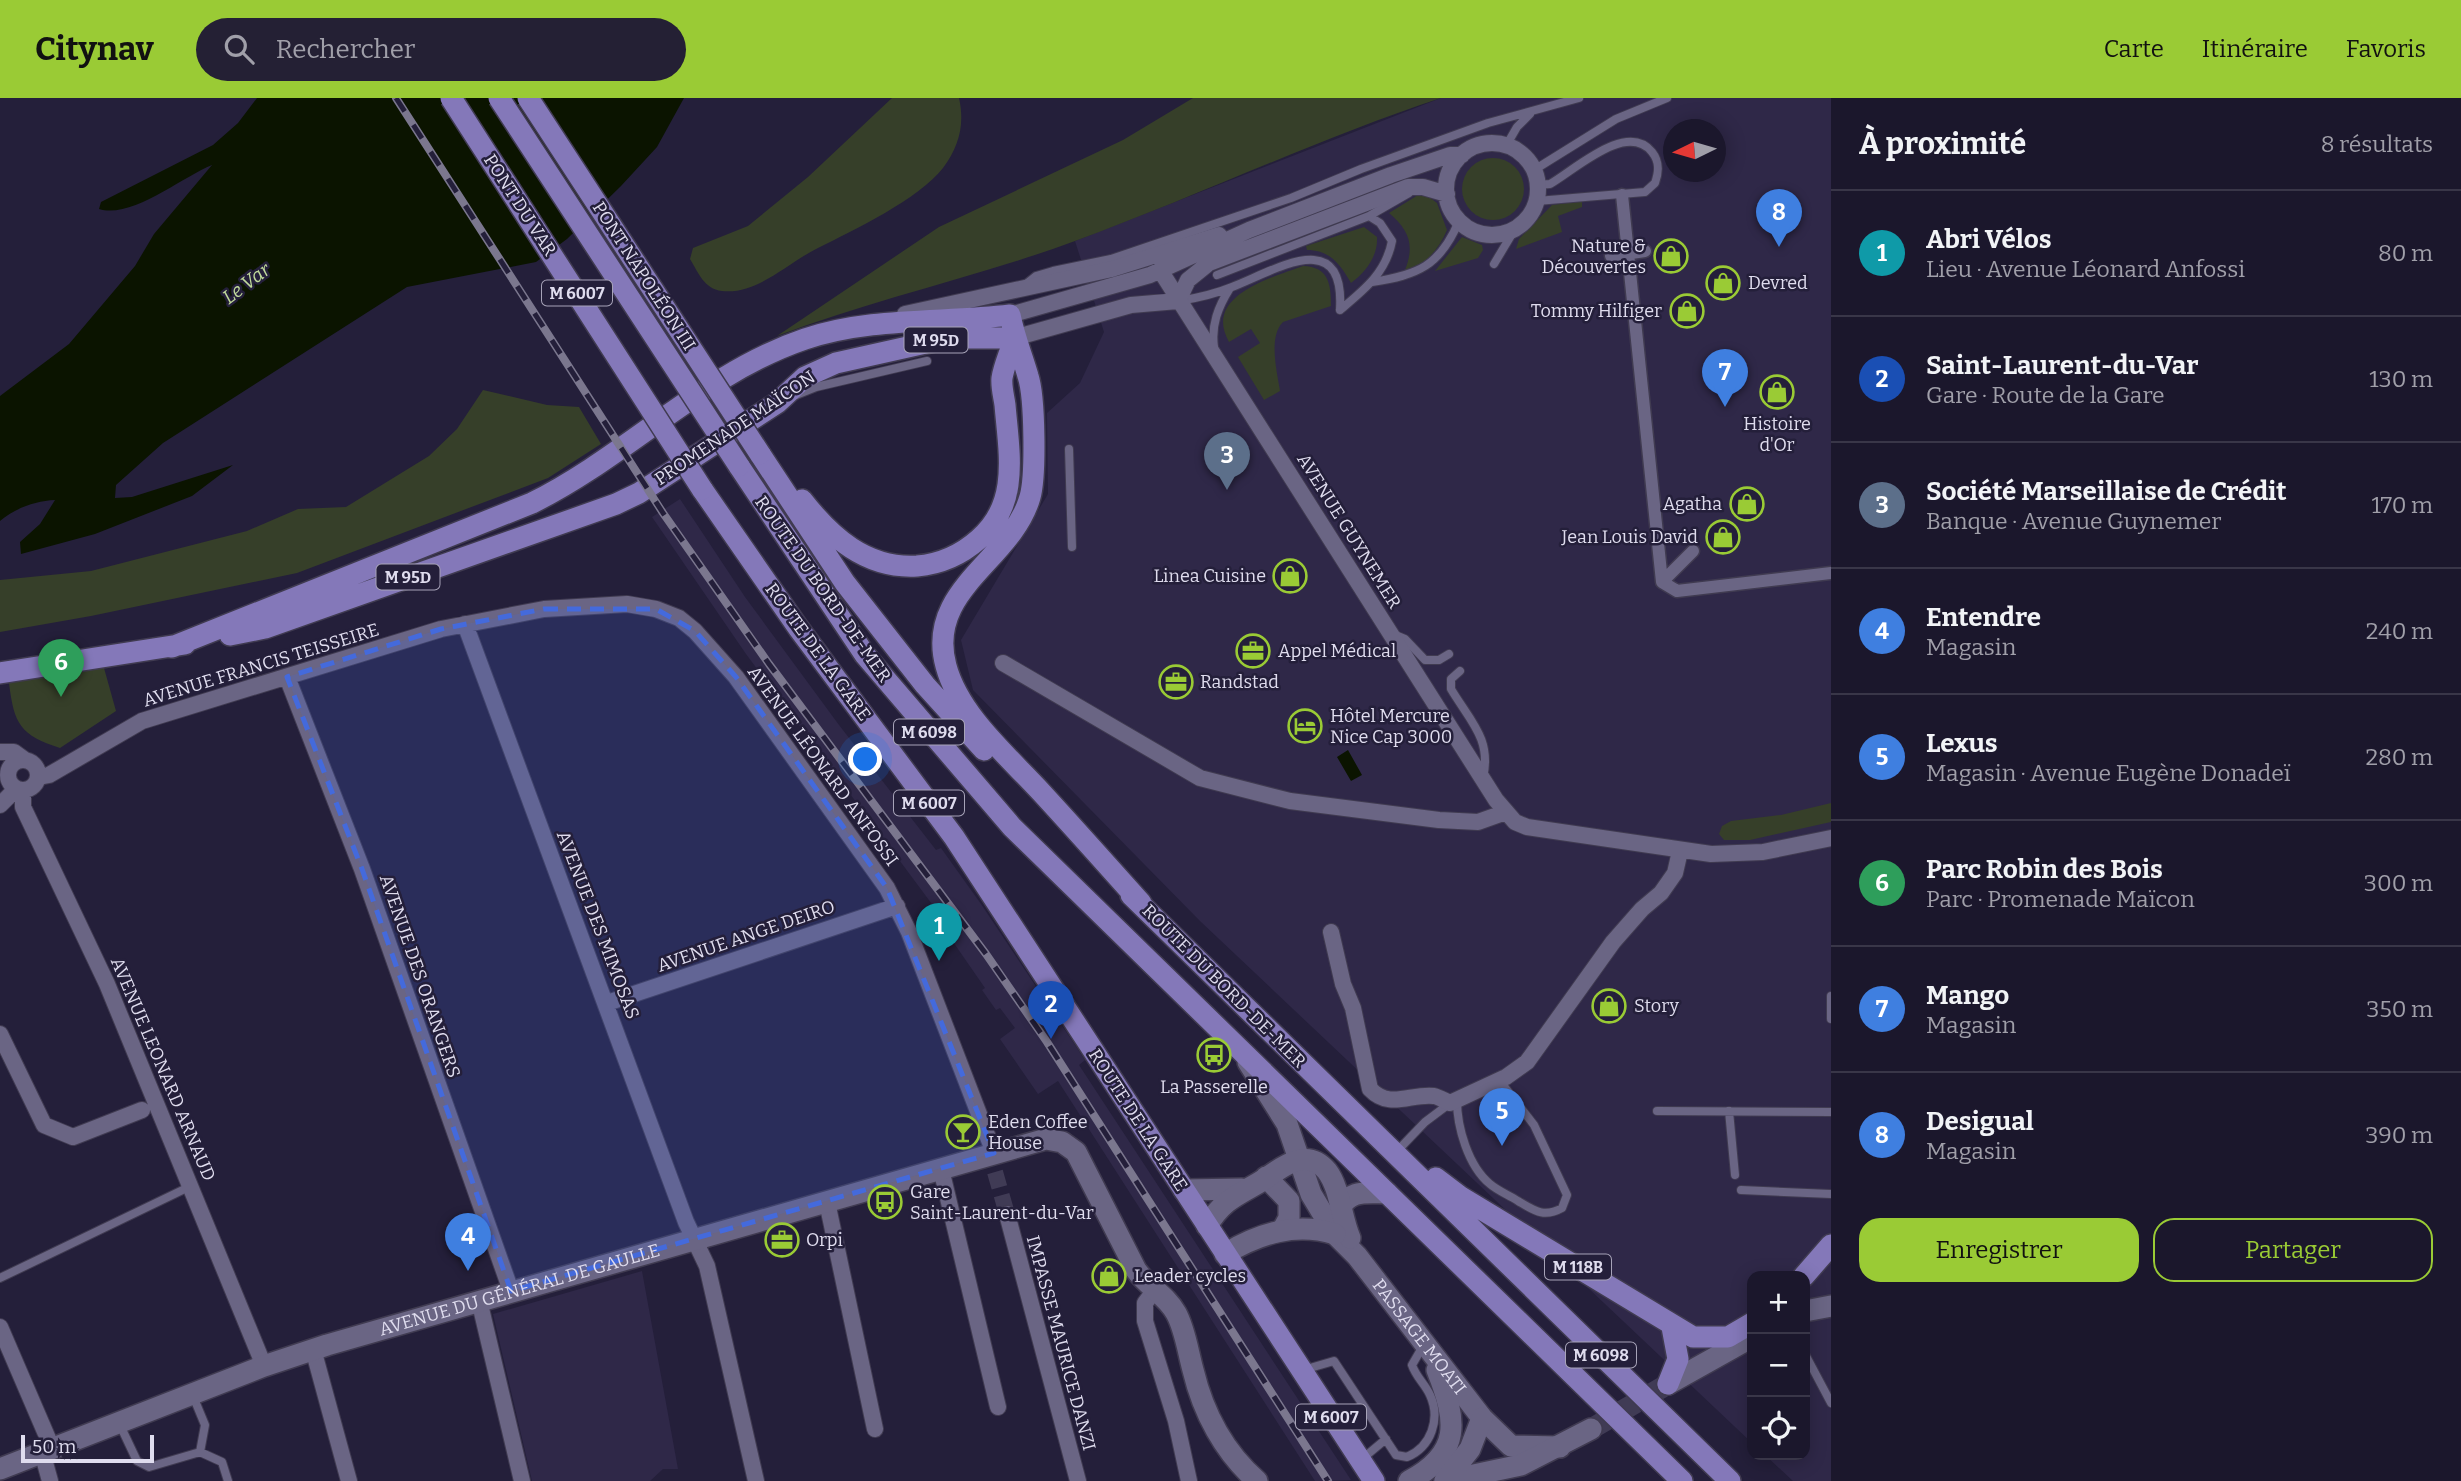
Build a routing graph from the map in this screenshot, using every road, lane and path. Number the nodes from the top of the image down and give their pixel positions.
1 (451, 98) edge
2 (499, 98) edge
3 (528, 98) edge
4 (1579, 98) edge
5 (1667, 98) edge
6 (1530, 114) junction
7 (1506, 146) junction
8 (1462, 155) junction
9 (1536, 186) junction
10 (1423, 187) junction
11 (1447, 194) junction
12 (1622, 195) junction
13 (1369, 216) junction
14 (1459, 221) junction
15 (1515, 229) junction
16 (1249, 230) junction
17 (1645, 251) dead end
18 (1626, 254) junction
19 (1611, 256) dead end
20 (1494, 264) dead end
21 (1160, 270) junction
22 (1217, 275) dead end
23 (1372, 282) junction
24 (1230, 288) junction
25 (1022, 289) junction
26 (1178, 301) junction
27 (1010, 315) junction
28 (867, 326) junction
29 (1014, 338) junction
30 (1216, 356) junction
31 (927, 360) dead end
32 (777, 403) junction
33 (1069, 449) dead end
34 (765, 462) junction
35 (739, 466) joint
36 (702, 489) joint
37 (1072, 547) dead end
38 (1693, 551) dead end
39 (1831, 573) edge
40 (1662, 582) junction
41 (465, 624) junction
42 (1392, 634) junction
43 (172, 647) junction
44 (1448, 654) dead end
45 (1003, 663) dead end
46 (1460, 671) dead end
47 (0, 673) edge
48 (287, 677) junction
49 (0, 752) edge
50 (25, 760) junction
51 (4, 770) edge
52 (39, 777) junction
53 (1483, 778) junction
54 (20, 790) junction
55 (0, 805) edge
56 (1506, 811) junction
57 (1831, 838) edge
58 (1679, 851) junction
59 (1141, 904) junction
60 (897, 906) junction
61 (1331, 932) dead end
62 (1831, 996) edge
63 (607, 1003) junction
64 (1831, 1019) edge
65 (0, 1034) edge
66 (1240, 1049) junction
67 (1500, 1081) junction
68 (1342, 1102) junction
69 (1453, 1102) junction
70 (142, 1110) dead end
71 (1657, 1111) dead end
72 (1730, 1111) junction
73 (1831, 1112) edge
74 (1402, 1146) junction
75 (993, 1160) junction
76 (1299, 1160) junction
77 (941, 1169) junction
78 (1735, 1175) dead end
79 (1266, 1177) junction
80 (191, 1186) junction
81 (1242, 1189) junction
82 (1184, 1190) junction
83 (1741, 1190) dead end
84 (1387, 1193) junction
85 (1831, 1194) edge
86 (827, 1202) junction
87 (1339, 1210) junction
88 (1007, 1214) tunnel mouth
89 (1207, 1226) junction
90 (1283, 1229) junction
91 (1335, 1234) junction
92 (695, 1240) junction
93 (1831, 1245) edge
94 (1225, 1254) junction
95 (1357, 1256) junction
96 (1808, 1271) edge
97 (0, 1278) edge
98 (511, 1290) junction
99 (1154, 1291) junction
100 (479, 1300) junction
101 (1831, 1306) edge
102 (1810, 1310) edge
103 (1747, 1325) edge
104 (0, 1327) edge
105 (1672, 1327) junction
106 (1747, 1340) edge
107 (1427, 1348) junction
108 (313, 1349) junction
109 (1810, 1363) edge
110 (264, 1366) junction
111 (1302, 1371) junction
112 (192, 1394) junction
113 (1831, 1403) edge
114 (998, 1407) dead end
115 (1482, 1418) junction
116 (119, 1422) junction
117 (874, 1429) dead end
118 (1591, 1429) tunnel mouth
119 (1386, 1439) junction
120 (1560, 1447) junction
121 (47, 1450) junction
122 (200, 1452) junction
123 (0, 1469) edge
124 (1368, 1472) edge
125 (50, 1481) edge
126 (228, 1481) edge
127 (349, 1481) edge
128 (522, 1481) edge
129 (756, 1481) edge
130 (1078, 1481) edge
131 (1189, 1481) edge
132 (1257, 1481) edge
133 (1409, 1481) edge
134 (1445, 1481) edge
135 (1682, 1481) edge
136 (1730, 1481) edge

1 - 36 main road, PONT DU VAR / M 6007, bridge
2 - 35 main road, PONT NAPOLÉON III / M 6098, bridge
3 - 34 main road, PONT NAPOLÉON III / M 6098, bridge
4 - 6 lane
5 - 9 lane
6 - 7 lane
6 - 25 lane
7 - 8 street
7 - 9 street
8 - 11 street
8 - 16 street
9 - 12 lane
9 - 12 lane
9 - 15 street
10 - 11 street
10 - 13 lane
10 - 26 street
11 - 14 street
12 - 18 street
13 - 22 lane
13 - 23 lane
14 - 15 street
14 - 23 lane
15 - 20 lane
16 - 21 street
16 - 25 street
17 - 18 street
18 - 19 street
18 - 40 street
21 - 26 street, AVENUE GUYNEMER
21 - 27 street
23 - 24 lane
24 - 26 lane
24 - 30 lane
25 - 28 street
26 - 29 street
26 - 30 street, AVENUE GUYNEMER
27 - 28 main road, PROMENADE MAÏCON / M 95D
27 - 29 main road
28 - 43 main road, PROMENADE MAÏCON / M 95D
29 - 32 main road, PROMENADE MAÏCON / M 95D
29 - 34 main road
29 - 59 main road
30 - 42 street, AVENUE GUYNEMER
31 - 32 lane
32 - 43 main road, PROMENADE MAÏCON / M 95D
33 - 37 lane
34 - 59 main road, ROUTE DU BORD-DE-MER / M 6098
35 - 66 main road, ROUTE DU BORD-DE-MER / M 6098
36 - 82 main road, ROUTE DE LA GARE / M 6007
38 - 40 street
39 - 40 street
41 - 48 street, AVENUE FRANCIS TEISSEIRE
41 - 60 street, AVENUE LÉONARD ANFOSSI
41 - 63 street, AVENUE DES MIMOSAS
42 - 44 lane
42 - 53 street, AVENUE GUYNEMER
43 - 47 main road, PROMENADE MAÏCON / M 95D
45 - 56 street
46 - 53 lane
48 - 52 street, AVENUE FRANCIS TEISSEIRE
48 - 98 street, AVENUE DES ORANGERS
49 - 50 street
50 - 51 street
50 - 52 street
51 - 54 street
52 - 54 street, AVENUE FRANCIS TEISSEIRE
53 - 56 street, AVENUE GUYNEMER
54 - 55 street, AVENUE FRANCIS TEISSEIRE
54 - 80 street, AVENUE LEONARD ARNAUD
56 - 58 street
57 - 58 street
58 - 67 street
59 - 68 main road, ROUTE DU BORD-DE-MER / M 6098
60 - 63 street, AVENUE ANGE DEIRO
60 - 75 street, AVENUE LÉONARD ANFOSSI
61 - 69 street
62 - 64 lane
63 - 92 street, AVENUE DES MIMOSAS
65 - 70 street
66 - 76 main road, PASSAGE MOATI
66 - 84 main road, ROUTE DU BORD-DE-MER / M 6098
67 - 69 street
67 - 69 lane
68 - 74 main road, M 118B
68 - 136 main road, ROUTE DU BORD-DE-MER / M 6098
69 - 74 lane
71 - 72 lane
72 - 73 lane
72 - 78 lane
74 - 105 main road, M 118B
75 - 77 main road, AVENUE DU GÉNÉRAL DE GAULLE
75 - 99 main road, AVENUE DU GÉNÉRAL DE GAULLE
76 - 79 main road
76 - 87 main road, PASSAGE MOATI
76 - 91 main road, PASSAGE MOATI
77 - 86 main road, AVENUE DU GÉNÉRAL DE GAULLE
77 - 114 street
79 - 81 main road
79 - 90 main road
80 - 97 lane
80 - 110 street, AVENUE LEONARD ARNAUD
81 - 82 main road
81 - 89 main road
82 - 89 main road, ROUTE DE LA GARE / M 6007
83 - 85 lane
84 - 87 main road
84 - 135 main road, ROUTE DU BORD-DE-MER / M 6098
86 - 92 main road, AVENUE DU GÉNÉRAL DE GAULLE
86 - 117 street
87 - 95 main road, PASSAGE MOATI
88 - 130 street, IMPASSE MAURICE DANZI
89 - 94 main road, ROUTE DE LA GARE / M 6007
90 - 91 main road
90 - 94 main road
91 - 95 main road, PASSAGE MOATI
92 - 98 main road, AVENUE DU GÉNÉRAL DE GAULLE
92 - 129 street, AVENUE DES MIMOSAS
93 - 96 main road
94 - 111 main road, ROUTE DE LA GARE / M 6007
95 - 107 main road, PASSAGE MOATI
98 - 100 main road, AVENUE DU GÉNÉRAL DE GAULLE
99 - 131 street
99 - 132 main road
100 - 108 main road, AVENUE DU GÉNÉRAL DE GAULLE
100 - 128 street
101 - 102 main road
103 - 105 main road, M 118B
104 - 121 street
105 - 106 main road
107 - 115 main road, PASSAGE MOATI
107 - 119 lane
107 - 133 main road
108 - 110 main road, AVENUE DU GÉNÉRAL DE GAULLE
108 - 127 street
109 - 113 lane
110 - 112 main road, AVENUE DU GÉNÉRAL DE GAULLE
111 - 119 lane
111 - 124 main road, ROUTE DE LA GARE / M 6007
112 - 116 main road, AVENUE DU GÉNÉRAL DE GAULLE
112 - 122 lane
115 - 120 main road, PASSAGE MOATI
115 - 134 main road
116 - 121 main road, AVENUE DU GÉNÉRAL DE GAULLE
116 - 122 lane
118 - 120 main road
119 - 124 lane
120 - 134 main road
121 - 123 main road, AVENUE DU GÉNÉRAL DE GAULLE
121 - 125 street
122 - 126 lane

